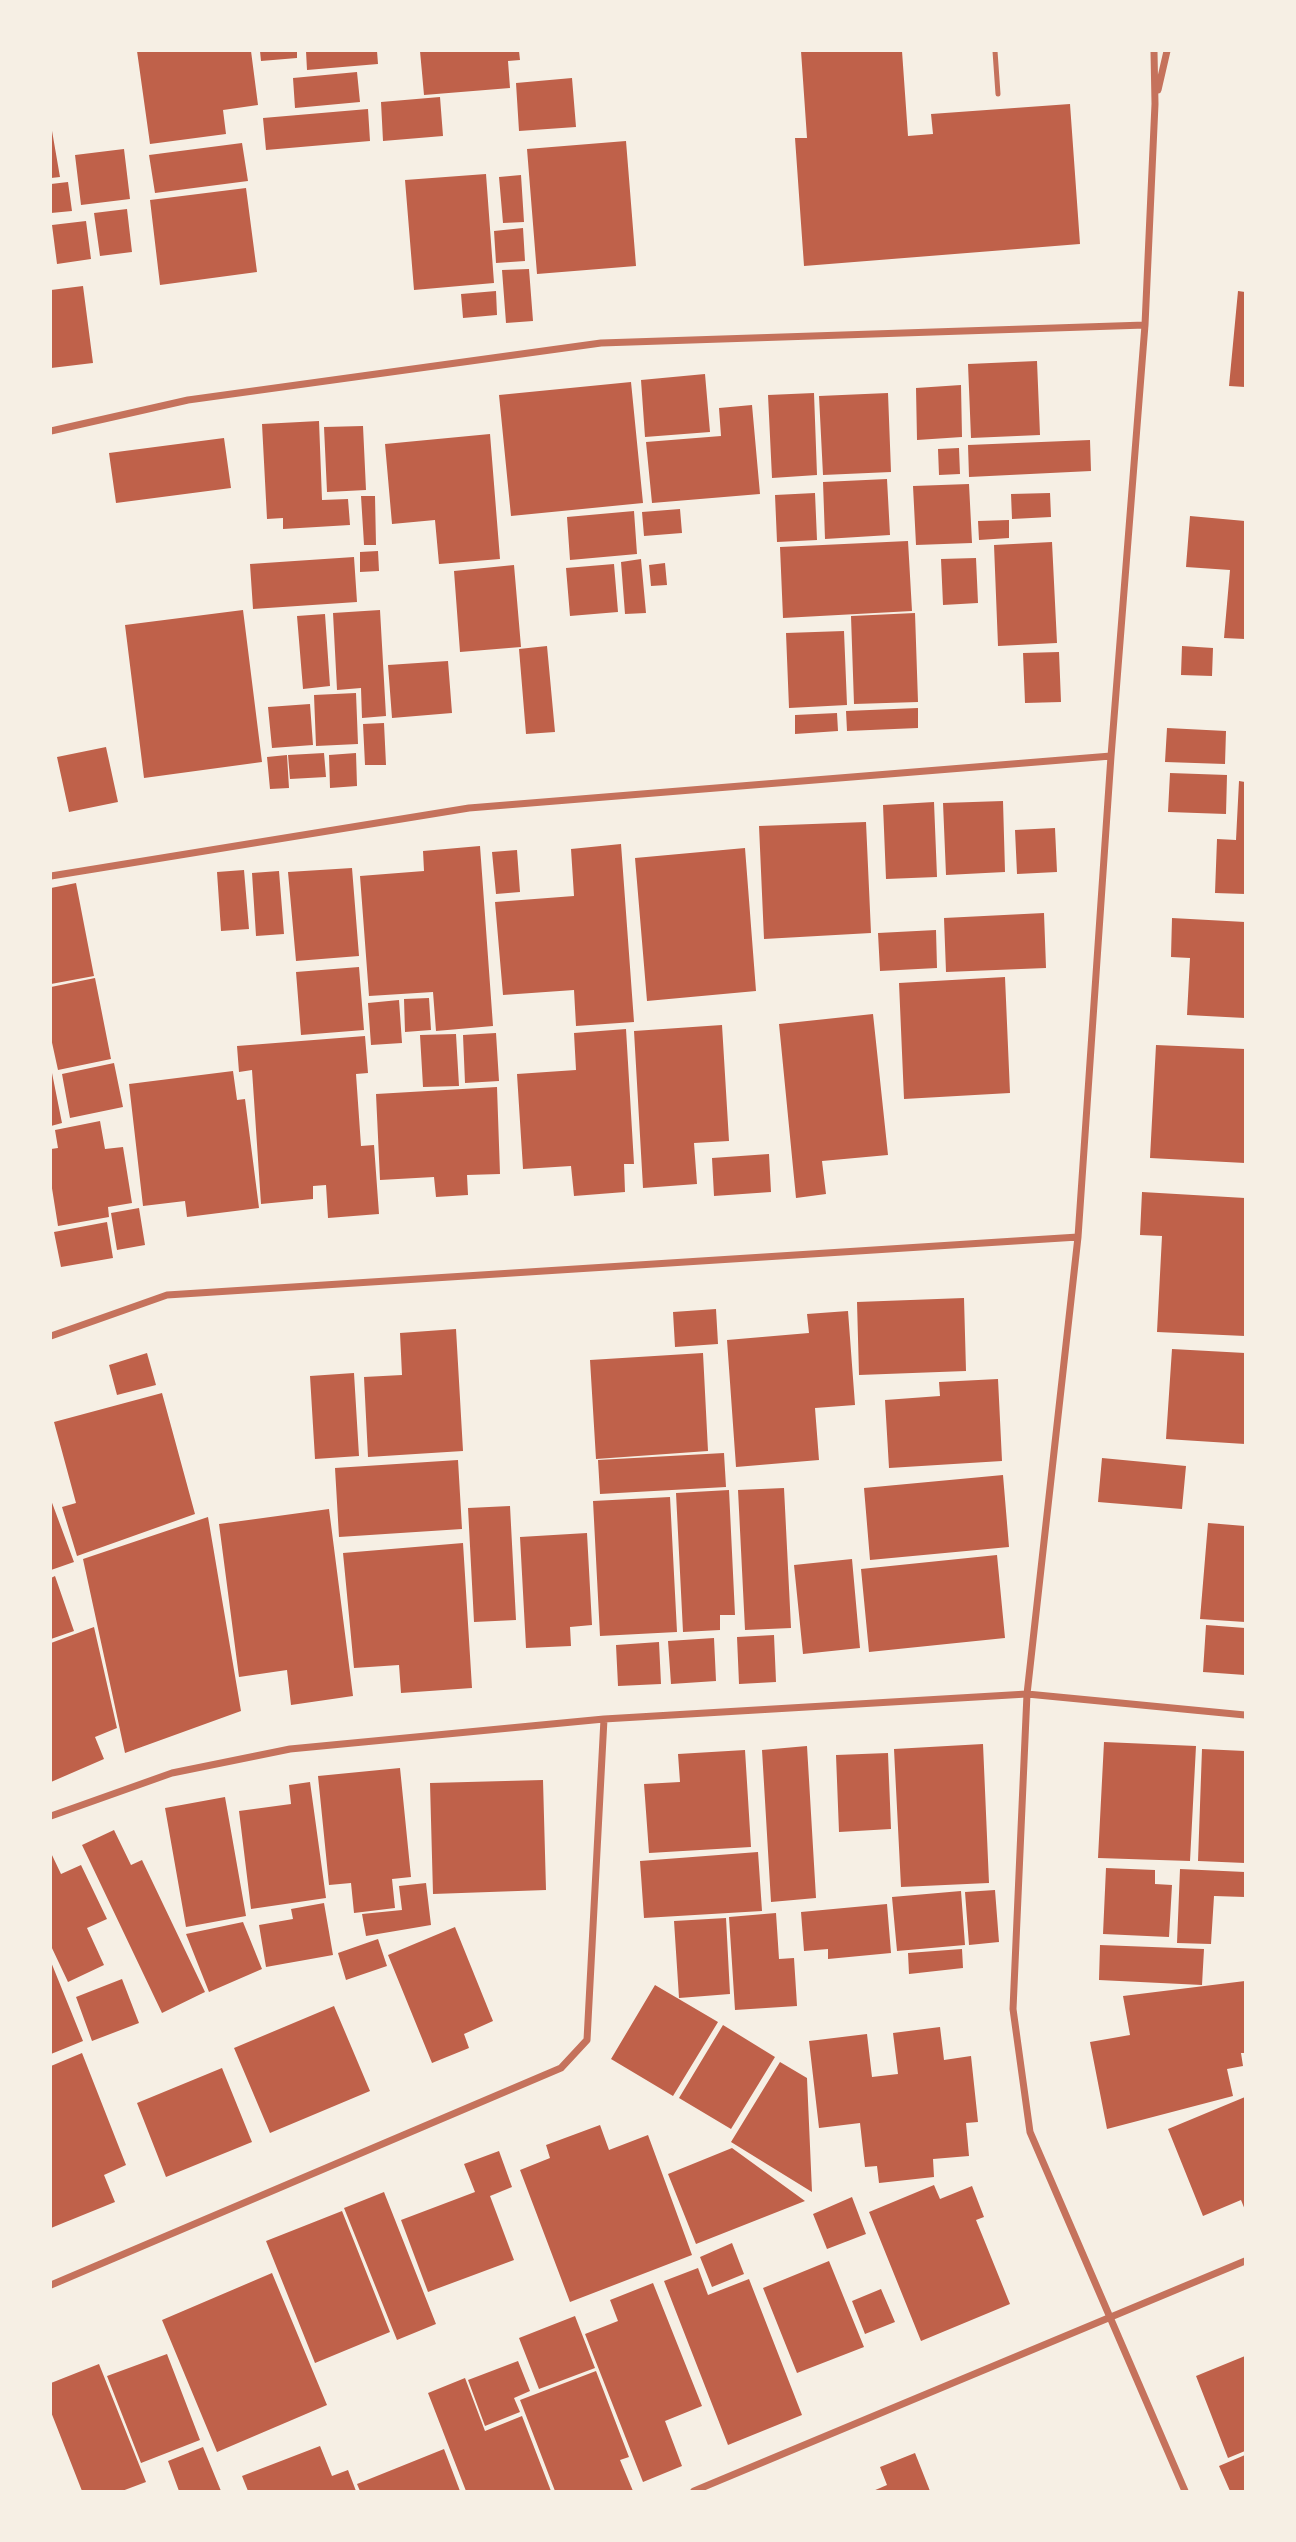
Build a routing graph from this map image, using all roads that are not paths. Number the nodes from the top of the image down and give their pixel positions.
1 (996, 51) edge
2 (1154, 51) edge
3 (1167, 51) edge
4 (998, 94) dead end
5 (1154, 104) junction
6 (1145, 325) junction
7 (51, 431) edge
8 (1111, 756) junction
9 (51, 876) edge
10 (1078, 1237) junction
11 (51, 1336) edge
12 (1027, 1694) junction
13 (1245, 1715) edge
14 (604, 1719) junction
15 (51, 1816) edge
16 (1245, 2261) edge
17 (51, 2285) edge
18 (1110, 2318) junction
19 (694, 2491) edge
20 (1185, 2491) edge

1 - 4 lane
2 - 5 street
3 - 5 street
5 - 6 street
6 - 7 street
6 - 8 street
8 - 9 street
8 - 10 street
10 - 11 street
10 - 12 street
12 - 13 street
12 - 14 street
12 - 18 street
14 - 15 street
14 - 17 street
16 - 18 street
18 - 19 street
18 - 20 street

